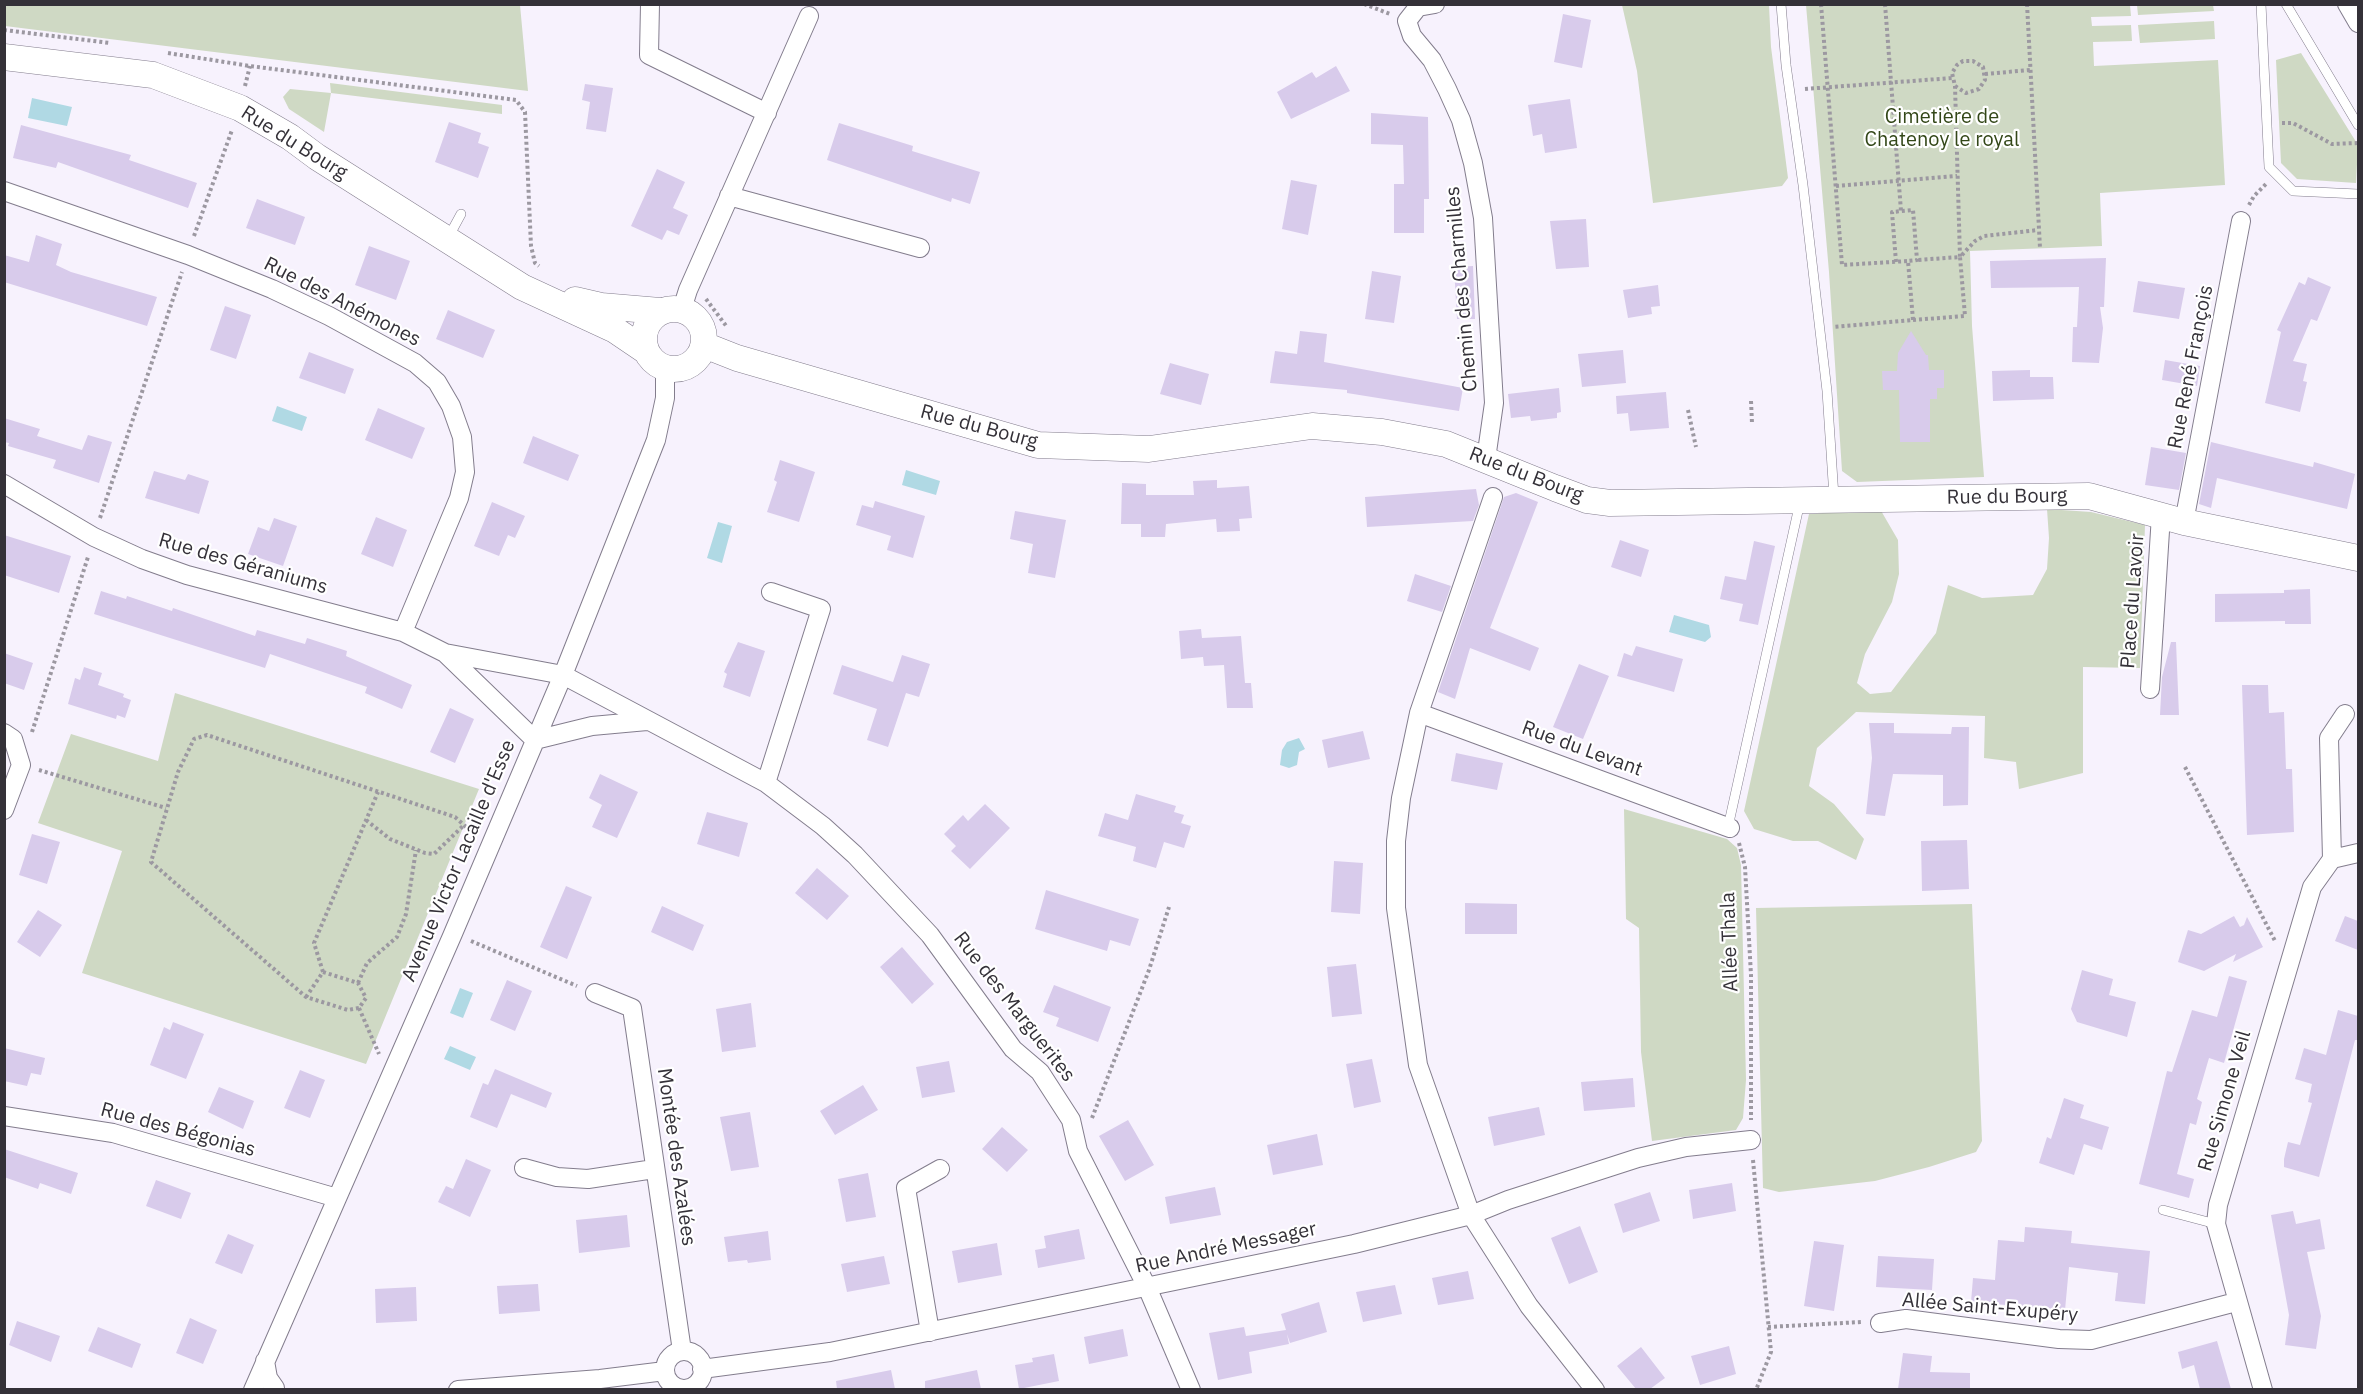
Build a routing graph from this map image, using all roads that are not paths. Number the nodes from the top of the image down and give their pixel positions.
1 (650, 4) edge
2 (1435, 4) edge
3 (1781, 4) edge
4 (2261, 4) edge
5 (2286, 4) edge
6 (2348, 4) edge
7 (809, 16) dead end
8 (2358, 23) edge
9 (4, 57) edge
10 (767, 112) junction
11 (2358, 125) edge
12 (4, 191) edge
13 (2358, 194) edge
14 (729, 196) junction
15 (461, 214) dead end
16 (2241, 221) road end
17 (447, 239) junction
18 (920, 248) dead end
19 (522, 287) junction
20 (677, 304) junction
21 (704, 345) junction
22 (646, 351) junction
23 (665, 368) junction
24 (1486, 459) junction
25 (4, 484) edge
26 (1493, 498) dead end
27 (1800, 500) junction
28 (1834, 500) junction
29 (2173, 518) junction
30 (2358, 558) edge
31 (771, 592) dead end
32 (403, 632) junction
33 (445, 654) junction
34 (563, 675) junction
35 (2150, 689) dead end
36 (1419, 713) junction
37 (2345, 714) dead end
38 (647, 721) junction
39 (4, 733) edge
40 (535, 740) junction
41 (766, 783) junction
42 (4, 810) edge
43 (1730, 828) joint
44 (2358, 853) edge
45 (2332, 859) junction
46 (595, 993) road end
47 (4, 1116) edge
48 (1751, 1140) road end
49 (524, 1168) dead end
50 (654, 1169) junction
51 (940, 1169) dead end
52 (337, 1198) junction
53 (2163, 1210) dead end
54 (1471, 1215) junction
55 (2217, 1224) junction
56 (1147, 1287) junction
57 (2236, 1302) junction
58 (1880, 1323) road end
59 (930, 1332) junction
60 (682, 1351) junction
61 (265, 1361) junction
62 (702, 1369) junction
63 (665, 1371) junction
64 (253, 1389) edge
65 (276, 1389) edge
66 (458, 1389) edge
67 (689, 1389) edge
68 (1191, 1389) edge
69 (1595, 1389) edge
70 (2263, 1389) edge

1 - 10 street
2 - 24 street, Chemin des Charmilles
3 - 28 lane
4 - 13 lane
5 - 11 lane
6 - 8 street
7 - 10 street
9 - 17 street, Rue du Bourg
10 - 14 street
12 - 32 street, Rue des Anémones
14 - 18 street
14 - 20 street
15 - 17 lane
16 - 29 street, Rue René François
17 - 19 street, Rue du Bourg
19 - 20 street, Rue du Bourg
19 - 22 street, Rue du Bourg
20 - 21 street
20 - 22 street
21 - 23 street
21 - 24 street, Rue du Bourg
22 - 23 street
23 - 34 street, Avenue Victor Lacaille d'Esse
24 - 27 street, Rue du Bourg
25 - 32 street, Rue des Géraniums
26 - 36 street
27 - 28 street, Rue du Bourg
27 - 43 lane
28 - 29 street, Rue du Bourg
29 - 30 street, Rue du Bourg
29 - 35 street, Place du Lavoir
31 - 41 street
32 - 33 street, Rue des Géraniums
33 - 34 street, Rue des Géraniums
33 - 40 street, Rue des Géraniums
34 - 38 street, Rue des Marguerites
34 - 40 street, Avenue Victor Lacaille d'Esse
36 - 43 street, Rue du Levant
36 - 54 street
37 - 45 street
38 - 40 street
38 - 41 street, Rue des Marguerites
39 - 42 street
40 - 52 street, Avenue Victor Lacaille d'Esse
41 - 56 street, Rue des Marguerites
44 - 45 street
45 - 55 street, Rue Simone Veil
46 - 50 street, Montée des Azalées
47 - 52 street, Rue des Bégonias
48 - 54 street, Rue André Messager
49 - 50 street
50 - 60 street, Montée des Azalées
51 - 59 street
52 - 61 street, Avenue Victor Lacaille d'Esse
53 - 55 lane
54 - 56 street, Rue André Messager
54 - 69 street
55 - 57 street, Rue Simone Veil
56 - 59 street, Rue André Messager
56 - 68 street, Rue des Marguerites
57 - 58 street, Allée Saint-Exupéry
57 - 70 street, Rue Simone Veil
59 - 62 street, Rue André Messager
60 - 62 street
60 - 63 street
61 - 64 street, Avenue Victor Lacaille d'Esse
61 - 65 street
62 - 67 street
63 - 66 street
63 - 67 street

